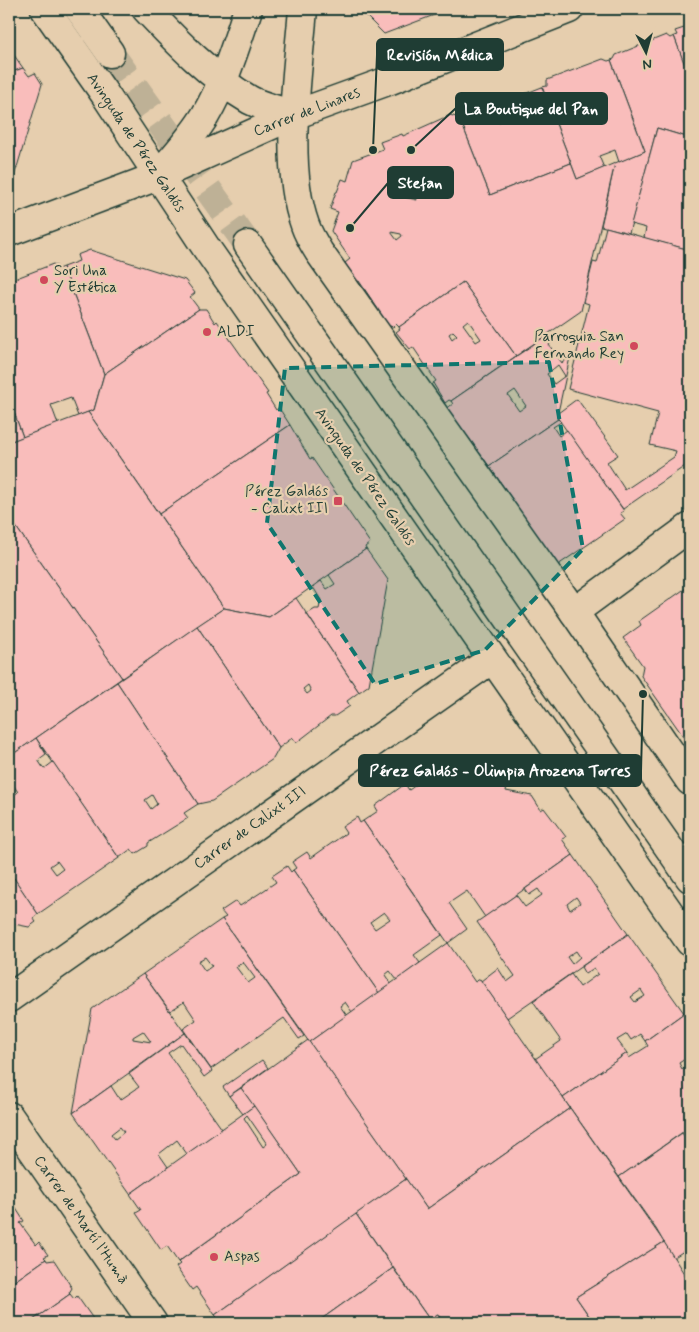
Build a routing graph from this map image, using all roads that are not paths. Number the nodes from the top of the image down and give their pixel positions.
1 (45, 9) edge
2 (79, 9) edge
3 (99, 9) edge
4 (146, 9) edge
5 (248, 9) edge
6 (303, 9) edge
7 (569, 9) edge
8 (223, 82) junction
9 (294, 115) junction
10 (158, 176) junction
11 (9, 232) edge
12 (690, 528) edge
13 (574, 612) junction
14 (492, 659) junction
15 (690, 781) edge
16 (690, 850) edge
17 (690, 878) edge
18 (690, 942) edge
19 (9, 998) edge
20 (9, 1116) edge
21 (153, 1323) edge

1 - 10 main road, Avinguda de Pérez Galdós
2 - 3 main road, Avinguda de Pérez Galdós
4 - 8 main road
5 - 8 main road
6 - 9 main road
7 - 9 main road, Carrer de Linares
8 - 9 main road
8 - 10 main road
9 - 10 main road, Carrer de Linares
9 - 13 main road
10 - 11 main road, Carrer de Linares
10 - 14 main road, Avinguda de Pérez Galdós
12 - 13 main road
13 - 15 main road
14 - 18 main road, Avinguda de Pérez Galdós
14 - 19 main road, Carrer de Calixt III
16 - 17 main road
20 - 21 main road, Carrer de Martí l’Humà

